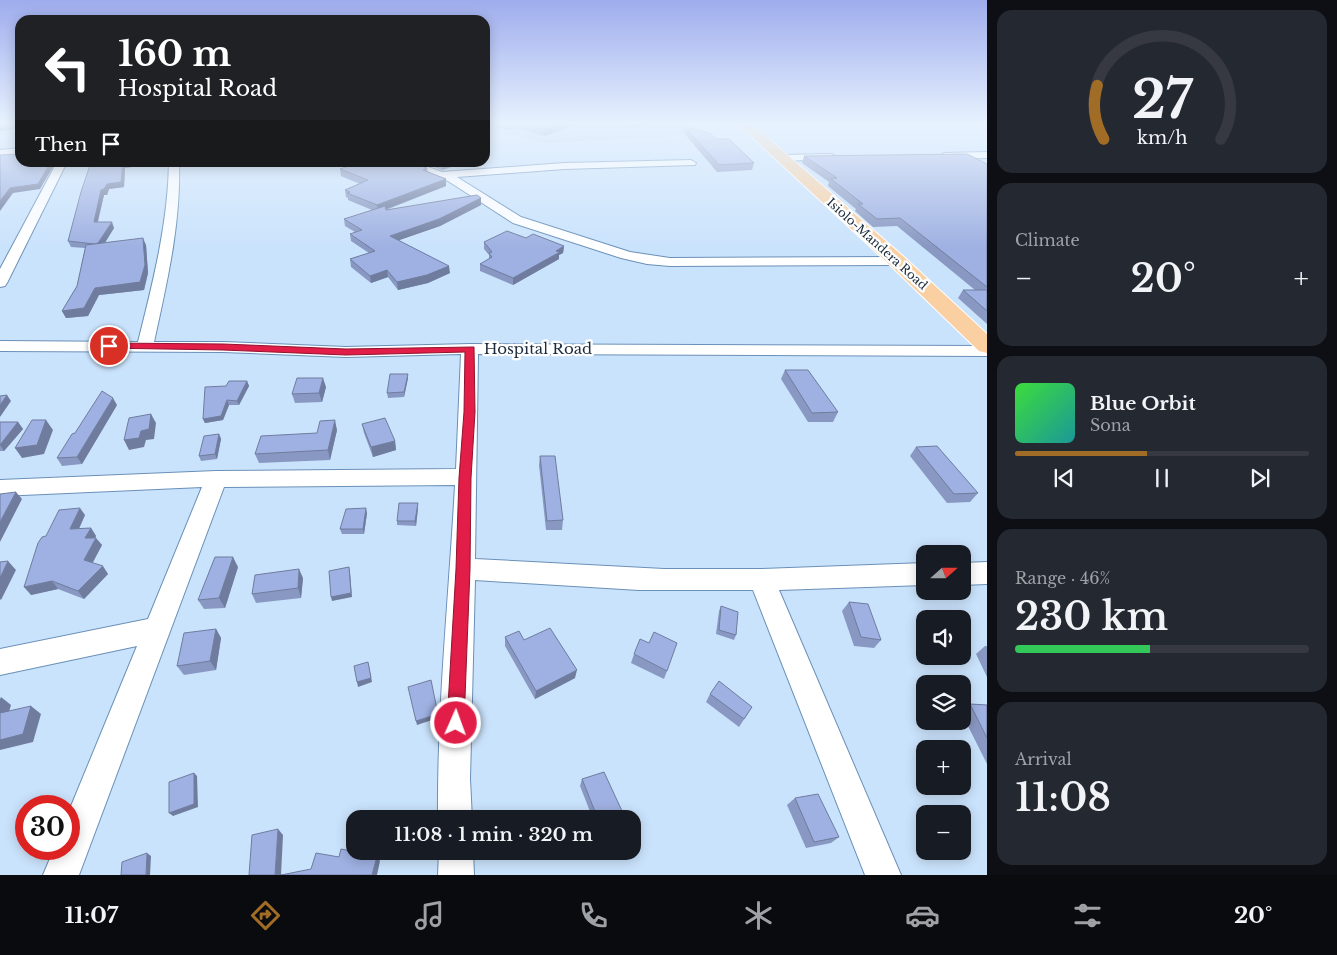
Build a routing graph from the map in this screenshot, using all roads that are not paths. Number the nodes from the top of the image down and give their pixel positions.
1 (613, 165) edge
2 (789, 165) edge
3 (60, 167) edge
4 (174, 167) edge
5 (417, 167) edge
6 (440, 175) junction
7 (897, 261) junction
8 (0, 283) edge
9 (0, 346) edge
10 (145, 346) junction
11 (987, 346) edge
12 (470, 349) junction
13 (987, 351) edge
14 (465, 478) junction
15 (216, 479) junction
16 (0, 488) edge
17 (463, 569) junction
18 (987, 573) edge
19 (916, 574) edge
20 (971, 574) edge
21 (762, 580) junction
22 (158, 629) junction
23 (0, 662) edge
24 (455, 810) edge
25 (456, 860) edge
26 (61, 875) edge
27 (456, 875) edge
28 (883, 875) edge

1 - 6 street
2 - 7 highway, Isiolo-Mandera Road
3 - 8 street
4 - 10 street
5 - 6 street
6 - 7 street
7 - 11 highway, Isiolo-Mandera Road
9 - 10 street, Hospital Road
10 - 12 street, Hospital Road
12 - 13 street, Hospital Road
12 - 14 street
14 - 15 street
14 - 17 street
15 - 16 street
15 - 22 street
17 - 21 street
17 - 24 street
18 - 20 street
19 - 21 street
21 - 28 street
22 - 23 street
22 - 26 street
25 - 27 street

